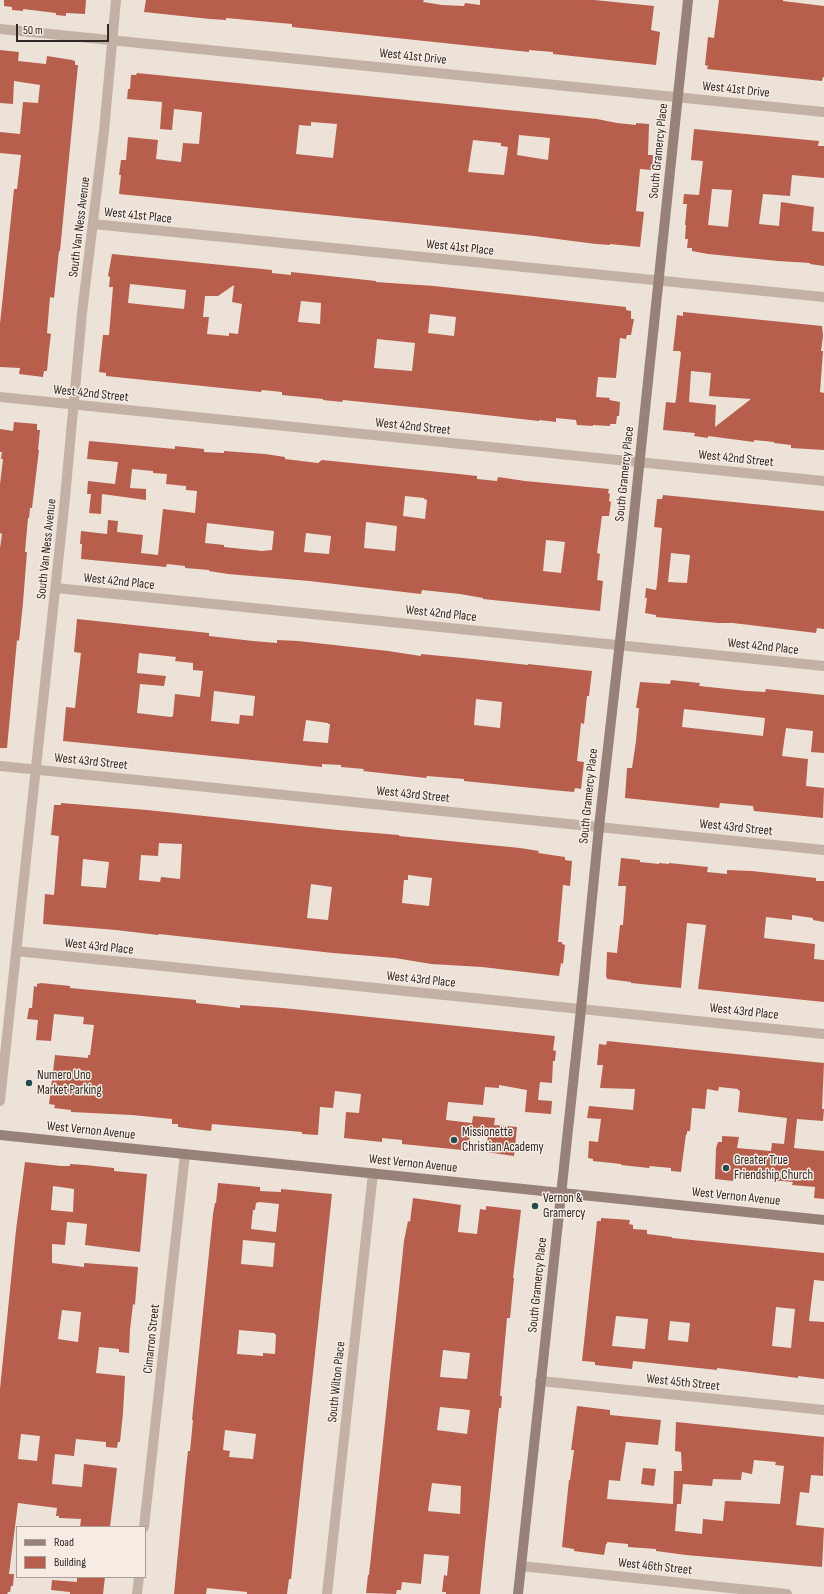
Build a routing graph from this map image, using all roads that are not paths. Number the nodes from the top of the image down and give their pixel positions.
1 (116, 0) edge
2 (688, 0) edge
3 (0, 29) edge
4 (112, 40) junction
5 (678, 97) junction
6 (824, 112) edge
7 (93, 224) junction
8 (659, 280) junction
9 (824, 297) edge
10 (0, 397) edge
11 (73, 405) junction
12 (639, 463) junction
13 (824, 480) edge
14 (56, 588) junction
15 (618, 646) junction
16 (824, 666) edge
17 (0, 766) edge
18 (35, 769) junction
19 (599, 827) junction
20 (824, 850) edge
21 (16, 952) junction
22 (581, 1009) junction
23 (824, 1034) edge
24 (0, 1101) edge
25 (0, 1135) edge
26 (185, 1154) junction
27 (373, 1173) junction
28 (561, 1192) junction
29 (824, 1220) edge
30 (540, 1381) junction
31 (824, 1410) edge
32 (144, 1526) edge
33 (521, 1566) junction
34 (139, 1578) edge
35 (137, 1594) edge
36 (327, 1594) edge
37 (518, 1594) edge
38 (787, 1594) edge

1 - 4 street, South Van Ness Avenue
2 - 5 street, South Gramercy Place
3 - 4 street, West 41st Drive
4 - 5 street, West 41st Drive
4 - 7 street, South Van Ness Avenue
5 - 6 street, West 41st Drive
5 - 8 street, South Gramercy Place
7 - 8 street, West 41st Place
7 - 11 street, South Van Ness Avenue
8 - 9 street, West 41st Place
8 - 12 street, South Gramercy Place
10 - 11 street, West 42nd Street
11 - 12 street, West 42nd Street
11 - 14 street, South Van Ness Avenue
12 - 13 street, West 42nd Street
12 - 15 street, South Gramercy Place
14 - 15 street, West 42nd Place
14 - 18 street, South Van Ness Avenue
15 - 16 street, West 42nd Place
15 - 19 street, South Gramercy Place
17 - 18 street, West 43rd Street
18 - 19 street, West 43rd Street
18 - 21 street, South Van Ness Avenue
19 - 20 street, West 43rd Street
19 - 22 street, South Gramercy Place
21 - 22 street, West 43rd Place
21 - 24 street, South Van Ness Avenue
22 - 23 street, West 43rd Place
22 - 28 street, South Gramercy Place
25 - 26 street, West Vernon Avenue
26 - 27 street, West Vernon Avenue
26 - 32 street, Cimarron Street
27 - 28 street, West Vernon Avenue
27 - 36 street, South Wilton Place
28 - 29 street, West Vernon Avenue
28 - 30 street, South Gramercy Place
30 - 31 street, West 45th Street
30 - 33 street, South Gramercy Place
33 - 37 street, South Gramercy Place
33 - 38 street, West 46th Street
34 - 35 street

